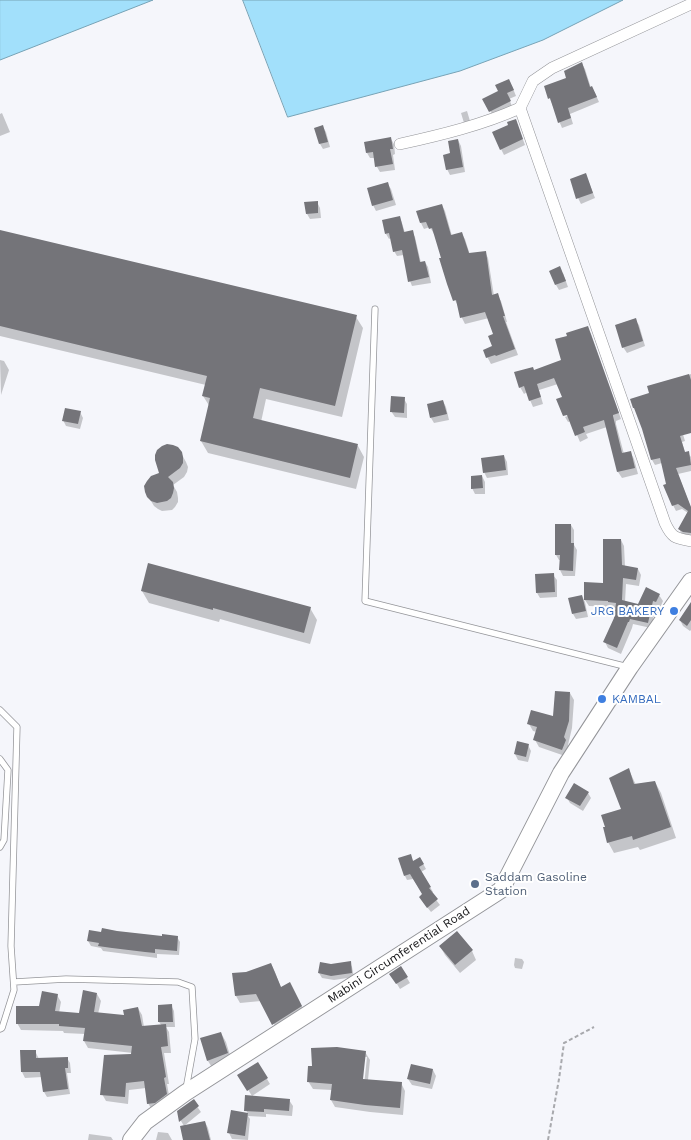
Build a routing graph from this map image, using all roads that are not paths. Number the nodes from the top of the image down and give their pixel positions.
1 (691, 4) edge
2 (520, 108) junction
3 (400, 144) dead end
4 (375, 309) dead end
5 (691, 541) edge
6 (691, 581) edge
7 (630, 667) junction
8 (0, 710) edge
9 (0, 759) edge
10 (0, 847) edge
11 (14, 982) junction
12 (0, 1029) edge
13 (185, 1094) junction
14 (131, 1140) edge

1 - 2 street
2 - 3 street
2 - 5 street
4 - 7 lane
6 - 7 main road, Mabini Circumferential Road
7 - 13 main road, Mabini Circumferential Road
8 - 11 lane
9 - 10 lane
11 - 12 lane
11 - 13 lane
13 - 14 main road, Mabini Circumferential Road

